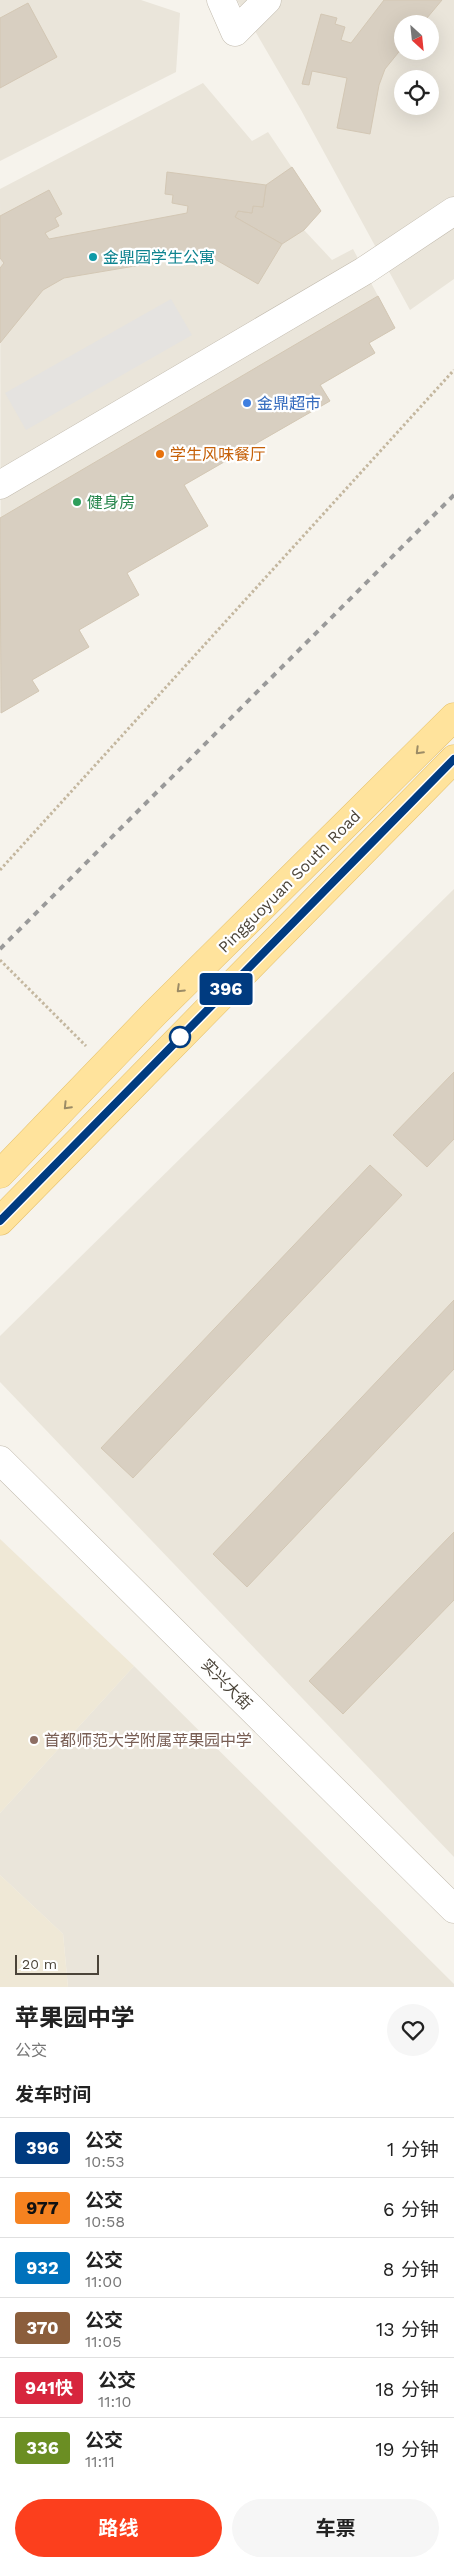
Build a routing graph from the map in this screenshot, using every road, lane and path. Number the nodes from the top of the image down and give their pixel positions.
1 (221, 0) edge
2 (267, 0) edge
3 (454, 211) edge
4 (454, 370) edge
5 (0, 485) edge
6 (454, 717) edge
7 (454, 759) edge
8 (0, 870) edge
9 (0, 960) edge
10 (105, 1066) junction
11 (0, 1174) edge
12 (0, 1222) edge
13 (0, 1460) edge
14 (450, 1898) edge

1 - 2 street
3 - 5 street
4 - 8 path
6 -> 10 main road, Pingguoyuan South Road
7 - 12 main road, Pingguoyuan South Road
9 - 10 path
10 -> 11 main road, Pingguoyuan South Road
13 - 14 street, 实兴大街

